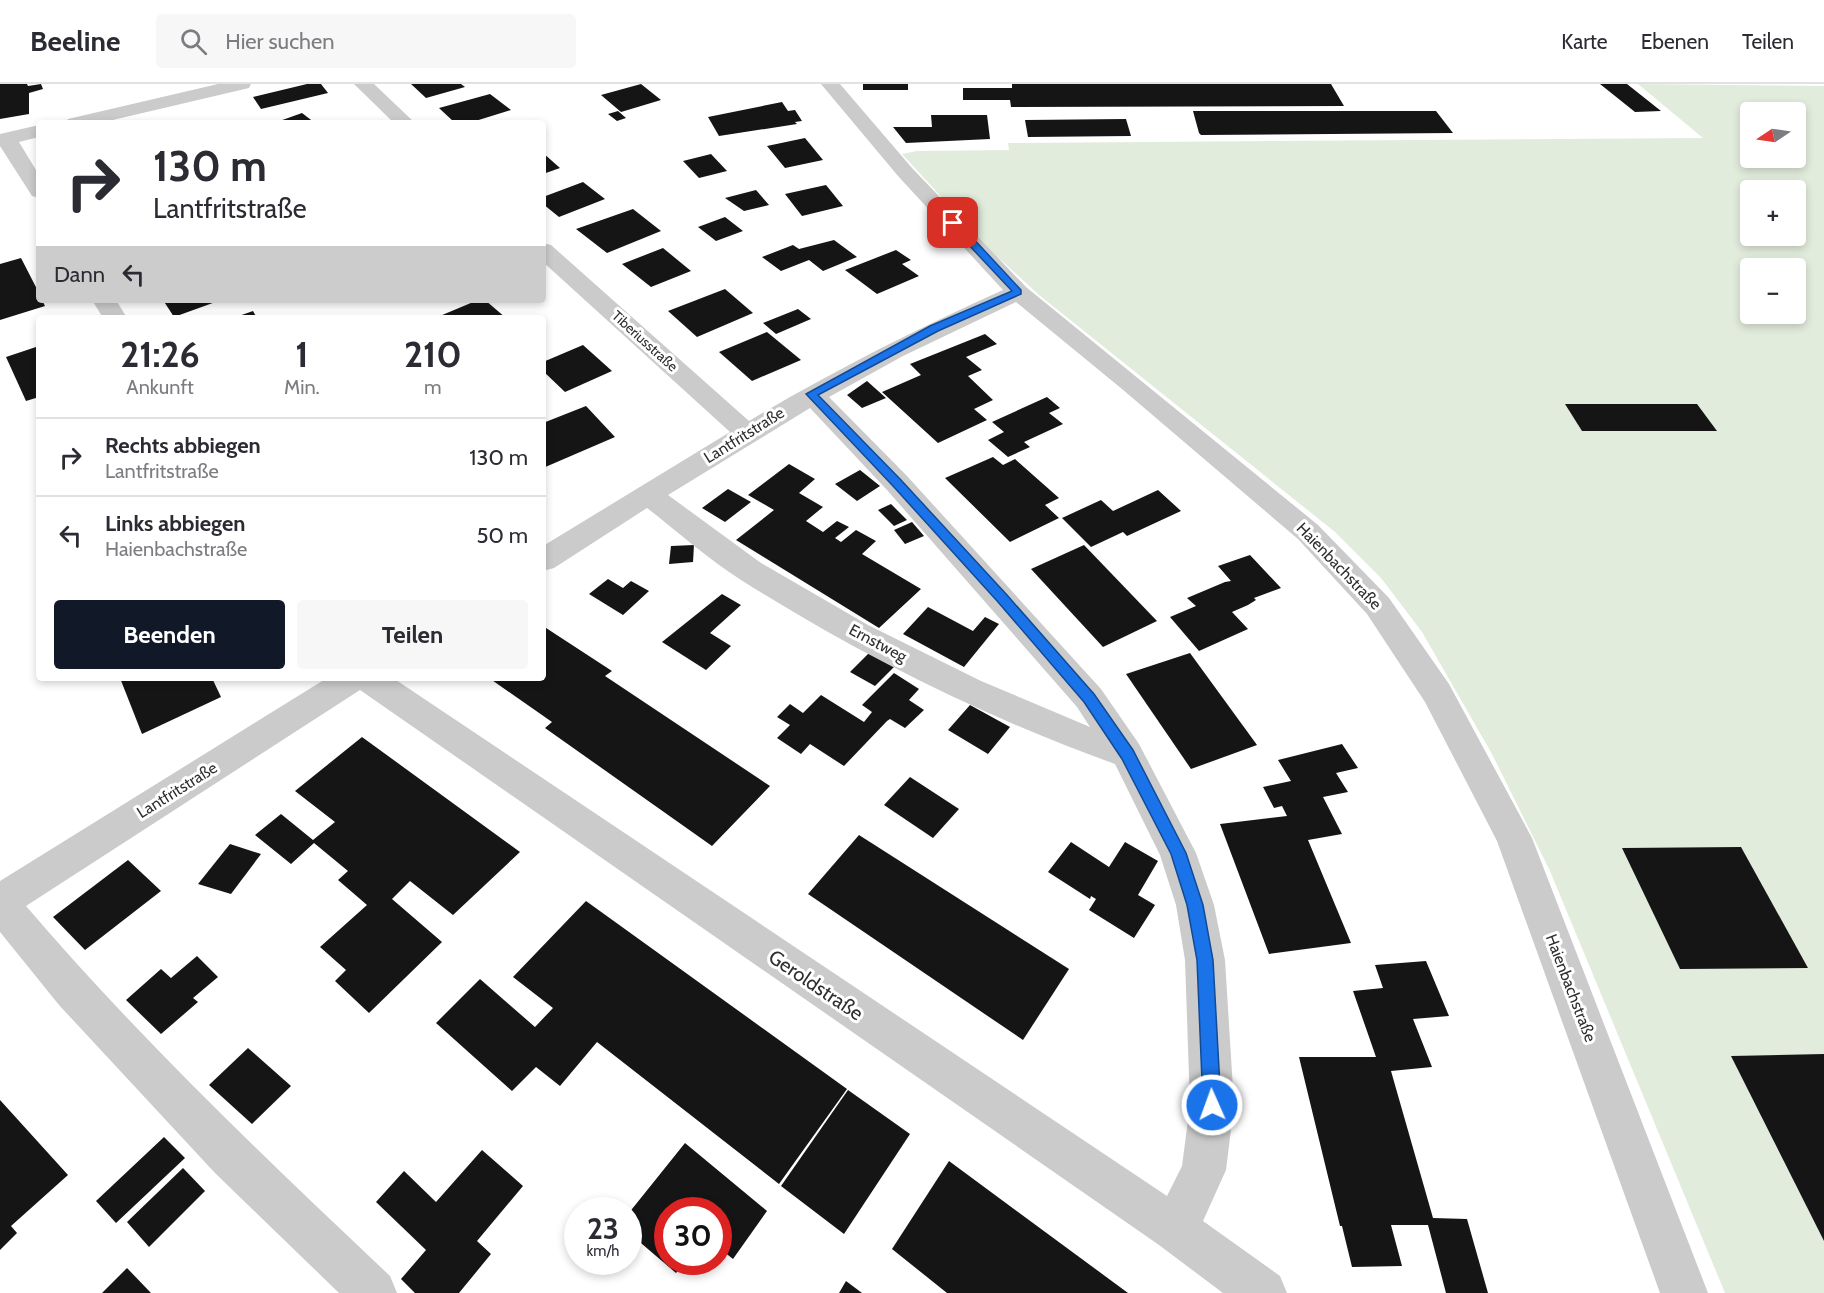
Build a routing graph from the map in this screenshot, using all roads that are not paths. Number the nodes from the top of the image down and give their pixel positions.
1 (242, 84) edge
2 (363, 84) edge
3 (830, 84) edge
4 (88, 120) edge
5 (402, 120) edge
6 (36, 132) edge
7 (4, 140) edge
8 (36, 188) edge
9 (546, 253) edge
10 (1018, 292) junction
11 (811, 394) junction
12 (747, 433) junction
13 (649, 495) junction
14 (546, 558) edge
15 (349, 681) edge
16 (1128, 754) junction
17 (0, 903) edge
18 (1175, 1229) junction
19 (373, 1293) edge
20 (1263, 1293) edge
21 (1684, 1293) edge

1 - 4 street
2 - 5 street
3 - 10 street, Haienbachstraße
6 - 7 street
7 - 8 street
9 - 12 street, Tiberiusstraße
10 - 11 street, Lantfritstraße
10 - 21 street, Haienbachstraße
11 - 12 street, Lantfritstraße
11 - 16 street
12 - 13 street, Lantfritstraße
13 - 14 street, Lantfritstraße
13 - 16 street, Ernstweg
15 - 17 street, Lantfritstraße
15 - 18 street, Geroldstraße
16 - 18 street
17 - 19 street
18 - 20 street, Geroldstraße

